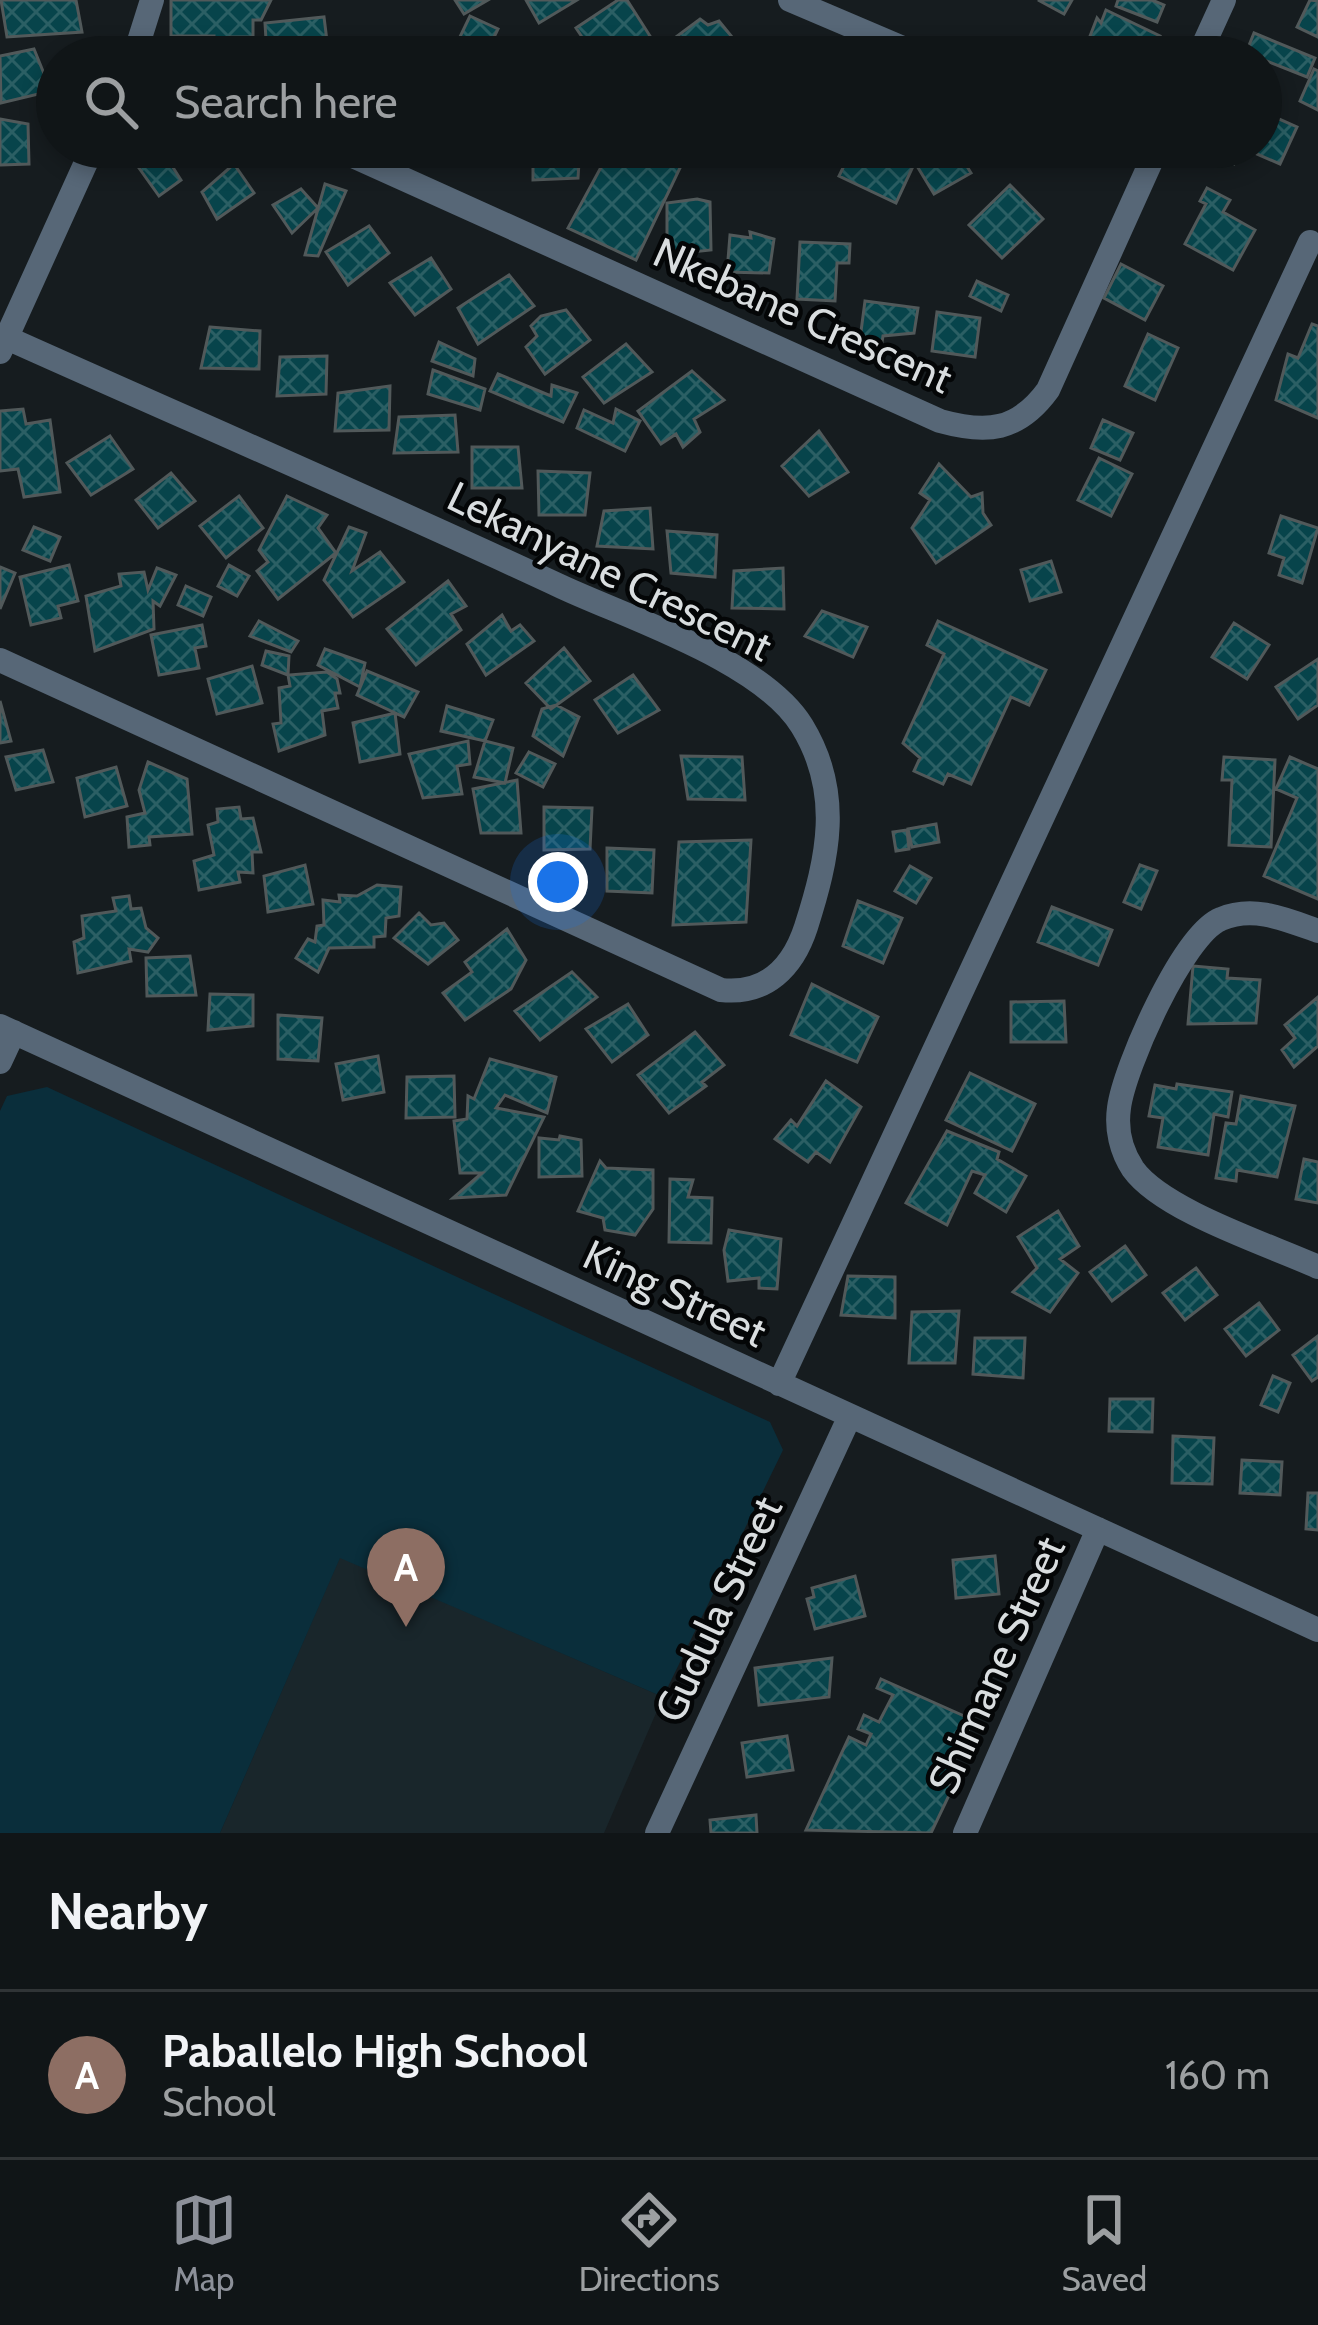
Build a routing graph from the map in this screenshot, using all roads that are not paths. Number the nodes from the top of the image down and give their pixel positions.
1 (152, 0) edge
2 (790, 0) edge
3 (1224, 0) edge
4 (141, 36) edge
5 (875, 36) edge
6 (1208, 36) edge
7 (84, 168) edge
8 (380, 168) edge
9 (1140, 168) edge
10 (1310, 242) dead end
11 (3, 346) edge
12 (0, 660) edge
13 (1318, 931) edge
14 (7, 1029) edge
15 (0, 1062) edge
16 (1318, 1267) edge
17 (779, 1384) junction
18 (849, 1418) junction
19 (1098, 1529) junction
20 (1318, 1630) edge
21 (657, 1833) edge
22 (965, 1833) edge

1 - 4 street
2 - 5 street
3 - 6 street
7 - 11 street
8 - 9 street, Nkebane Crescent
10 - 17 street
11 - 12 street, Lekanyane Crescent
13 - 16 street
14 - 15 street
14 - 17 street, King Street
17 - 18 street, King Street
18 - 19 street, King Street
18 - 21 street, Gudula Street
19 - 20 street, King Street
19 - 22 street, Shimane Street

